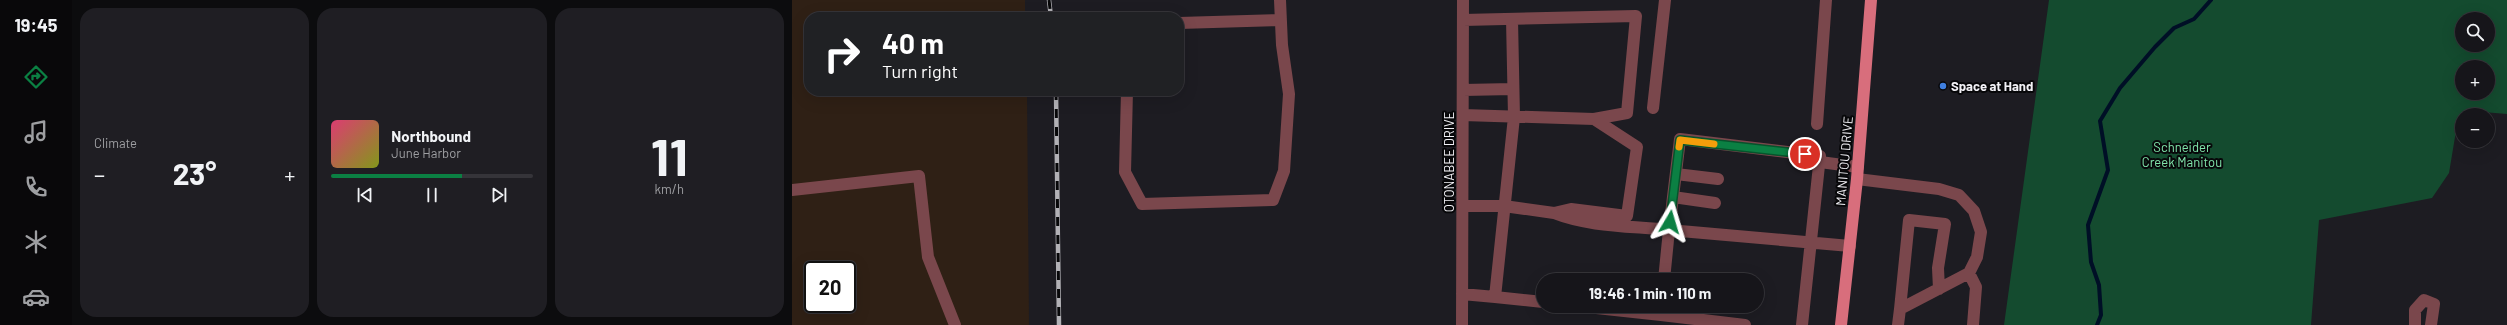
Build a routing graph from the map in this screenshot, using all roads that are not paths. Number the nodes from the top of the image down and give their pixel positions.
1 (1280, 0) edge
2 (1463, 0) edge
3 (1665, 0) edge
4 (1826, 0) edge
5 (1871, 0) edge
6 (1512, 19) junction
7 (1280, 20) junction
8 (1463, 20) junction
9 (1184, 23) edge
10 (1513, 89) junction
11 (1463, 90) junction
12 (1127, 96) edge
13 (1653, 108) dead end
14 (1463, 115) junction
15 (1514, 117) junction
16 (1594, 119) junction
17 (1817, 124) dead end
18 (1820, 162) junction
19 (1858, 167) junction
20 (1676, 174) junction
21 (1718, 179) dead end
22 (1857, 180) junction
23 (792, 190) edge
24 (1673, 197) junction
25 (1714, 202) dead end
26 (1462, 206) junction
27 (1504, 206) junction
28 (1554, 213) junction
29 (1669, 230) junction
30 (1810, 241) junction
31 (1850, 246) junction
32 (1665, 273) edge
33 (1969, 273) junction
34 (1939, 288) junction
35 (1462, 294) junction
36 (1495, 297) junction
37 (1536, 301) edge
38 (1900, 309) junction
39 (1673, 313) edge
40 (955, 325) edge
41 (1462, 325) edge
42 (1744, 325) edge
43 (1802, 325) edge
44 (1841, 325) edge
45 (1898, 325) edge
46 (1973, 325) edge
47 (2415, 325) edge
48 (2431, 325) edge

1 - 7 street
2 - 8 street, OTONABEE DRIVE
3 - 13 street
4 - 17 street
5 - 19 main road, MANITOU DRIVE
6 - 8 street
6 - 10 street
6 - 16 street
7 - 9 street
7 - 12 street
8 - 11 street, OTONABEE DRIVE
10 - 11 street
10 - 15 street
11 - 14 street, OTONABEE DRIVE
14 - 15 street
14 - 26 street, OTONABEE DRIVE
15 - 16 street
15 - 27 street
16 - 28 street
18 - 19 street
18 - 20 street
18 - 30 street
19 - 22 main road, MANITOU DRIVE
20 - 21 street
20 - 24 street
22 - 31 main road, MANITOU DRIVE
22 - 33 street
23 - 40 street
24 - 25 street
24 - 29 street
26 - 27 street
26 - 35 street, OTONABEE DRIVE
27 - 28 street
27 - 36 street
28 - 29 street
29 - 30 street
29 - 32 street
30 - 31 street
30 - 43 street
31 - 44 main road, MANITOU DRIVE
33 - 34 street
33 - 46 street
34 - 38 street
34 - 38 street
35 - 36 street
35 - 41 street, OTONABEE DRIVE
36 - 37 street
38 - 45 street
39 - 42 street
47 - 48 street

